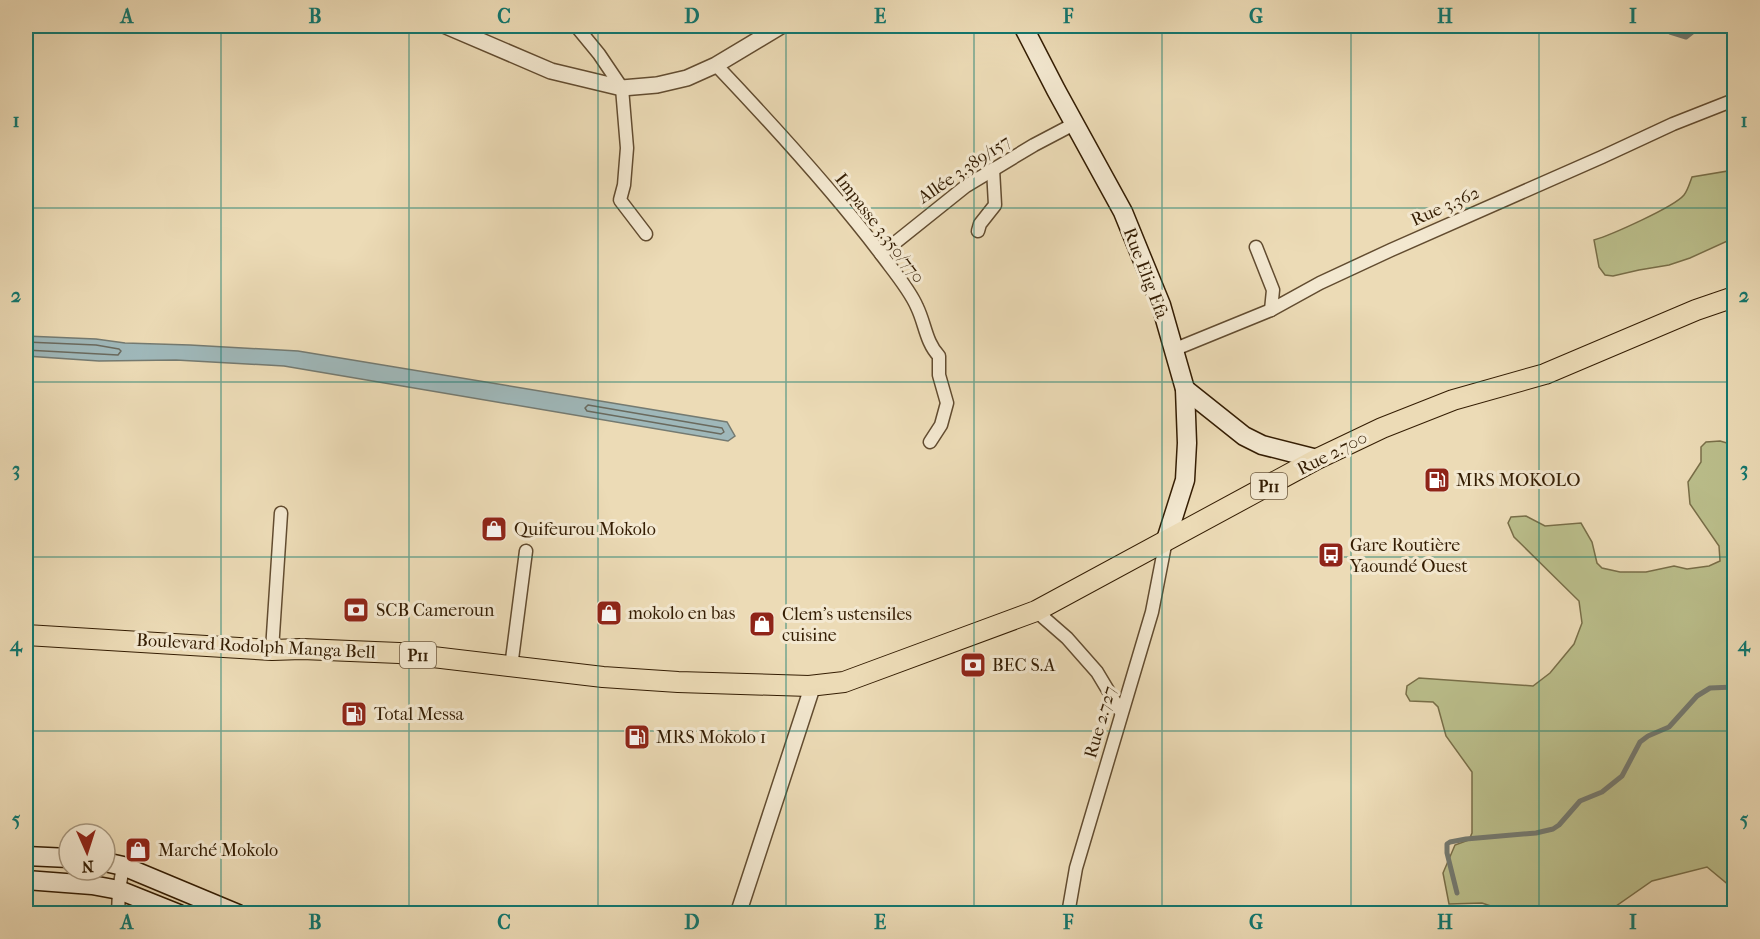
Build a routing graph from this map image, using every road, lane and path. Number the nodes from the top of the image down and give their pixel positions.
1 (446, 26) edge
2 (576, 26) edge
3 (781, 26) edge
4 (1023, 26) edge
5 (716, 65) junction
6 (622, 88) junction
7 (1734, 100) edge
8 (1074, 124) junction
9 (993, 169) junction
10 (978, 231) dead end
11 (646, 234) dead end
12 (1256, 246) dead end
13 (881, 254) junction
14 (1734, 297) edge
15 (1271, 309) junction
16 (1173, 350) junction
17 (1185, 389) junction
18 (930, 442) dead end
19 (1317, 459) junction
20 (281, 513) dead end
21 (1166, 540) junction
22 (526, 551) dead end
23 (1036, 611) junction
24 (26, 635) edge
25 (272, 650) junction
26 (510, 668) junction
27 (809, 686) junction
28 (1121, 712) junction
29 (26, 856) edge
30 (57, 857) edge
31 (117, 865) edge
32 (26, 880) edge
33 (117, 880) edge
34 (119, 890) junction
35 (118, 914) edge
36 (179, 914) edge
37 (238, 914) edge
38 (738, 914) edge
39 (1068, 914) edge

1 - 6 street
2 - 6 street
3 - 5 street
4 - 8 main road, Rue Elig Efa
5 - 6 street
5 - 13 street, Impasse 3.350/770
6 - 11 street
7 - 15 street, Rue 3.362
8 - 9 street, Allée 3.389/157
8 - 16 main road, Rue Elig Efa
9 - 10 street
9 - 13 street, Allée 3.389/157
12 - 15 street
13 - 18 street, Impasse 3.350/770
14 - 19 main road, Rue 2.700 / P11
15 - 16 street, Rue 3.362
16 - 17 main road, Rue Elig Efa
17 - 19 main road
17 - 21 main road, Rue Elig Efa
19 - 21 main road, Rue 2.700 / P11
20 - 25 street
21 - 23 main road, Rue 2.700 / P11
21 - 28 street, Rue 2.727
22 - 26 street
23 - 27 main road, Rue 2.700 / P11
23 - 28 street
24 - 25 main road, Boulevard Rodolph Manga Bell / P11
25 - 26 main road, Boulevard Rodolph Manga Bell / P11
26 - 27 main road, Boulevard Rodolph Manga Bell / P11
27 - 38 street
28 - 39 street, Rue 2.727
29 - 30 main road
31 - 37 main road
32 - 34 main road
33 - 34 street
34 - 35 street
34 - 36 main road

